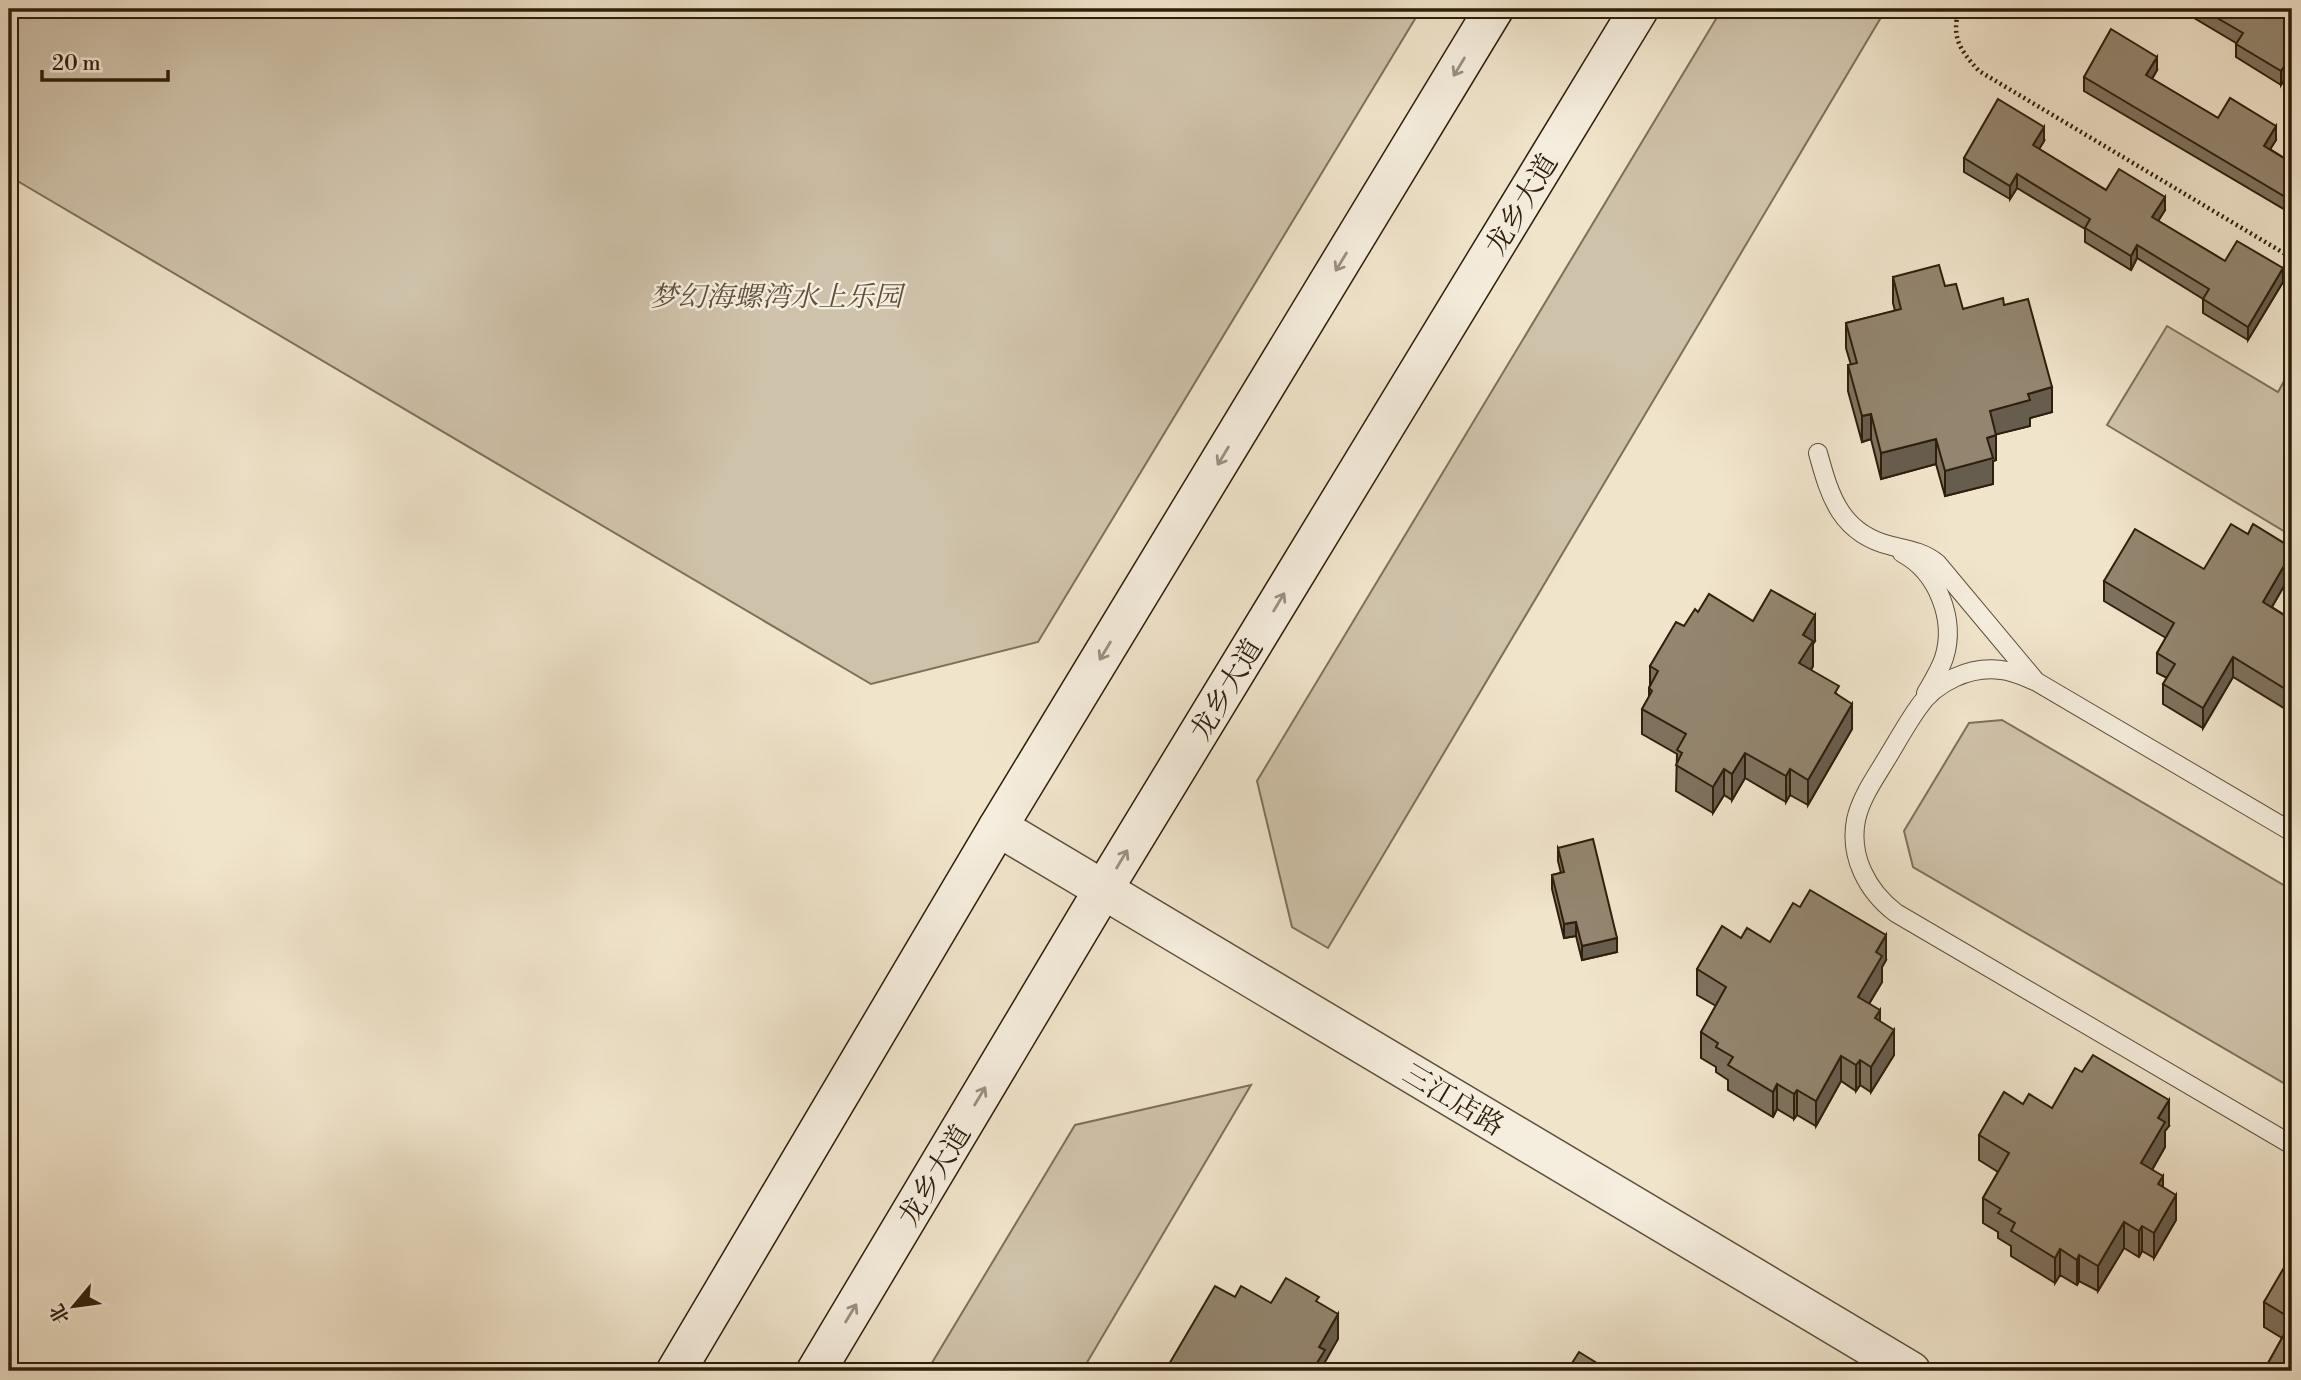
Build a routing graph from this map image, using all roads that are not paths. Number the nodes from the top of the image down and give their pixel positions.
1 (1494, 9) edge
2 (1640, 9) edge
3 (1818, 453) dead end
4 (1890, 546) junction
5 (2037, 682) junction
6 (1919, 706) junction
7 (998, 827) junction
8 (2292, 832) edge
9 (1103, 890) junction
10 (2292, 1145) edge
11 (676, 1371) edge
12 (817, 1371) edge
13 (1911, 1371) edge

1 -> 7 main road
9 -> 2 main road, 龙乡大道
3 - 4 lane
4 - 5 lane
4 - 6 lane
5 - 6 lane
5 - 8 lane
6 - 10 lane
7 - 9 main road, 三江店路
7 - 11 main road
12 -> 9 main road, 龙乡大道
9 - 13 main road, 三江店路

